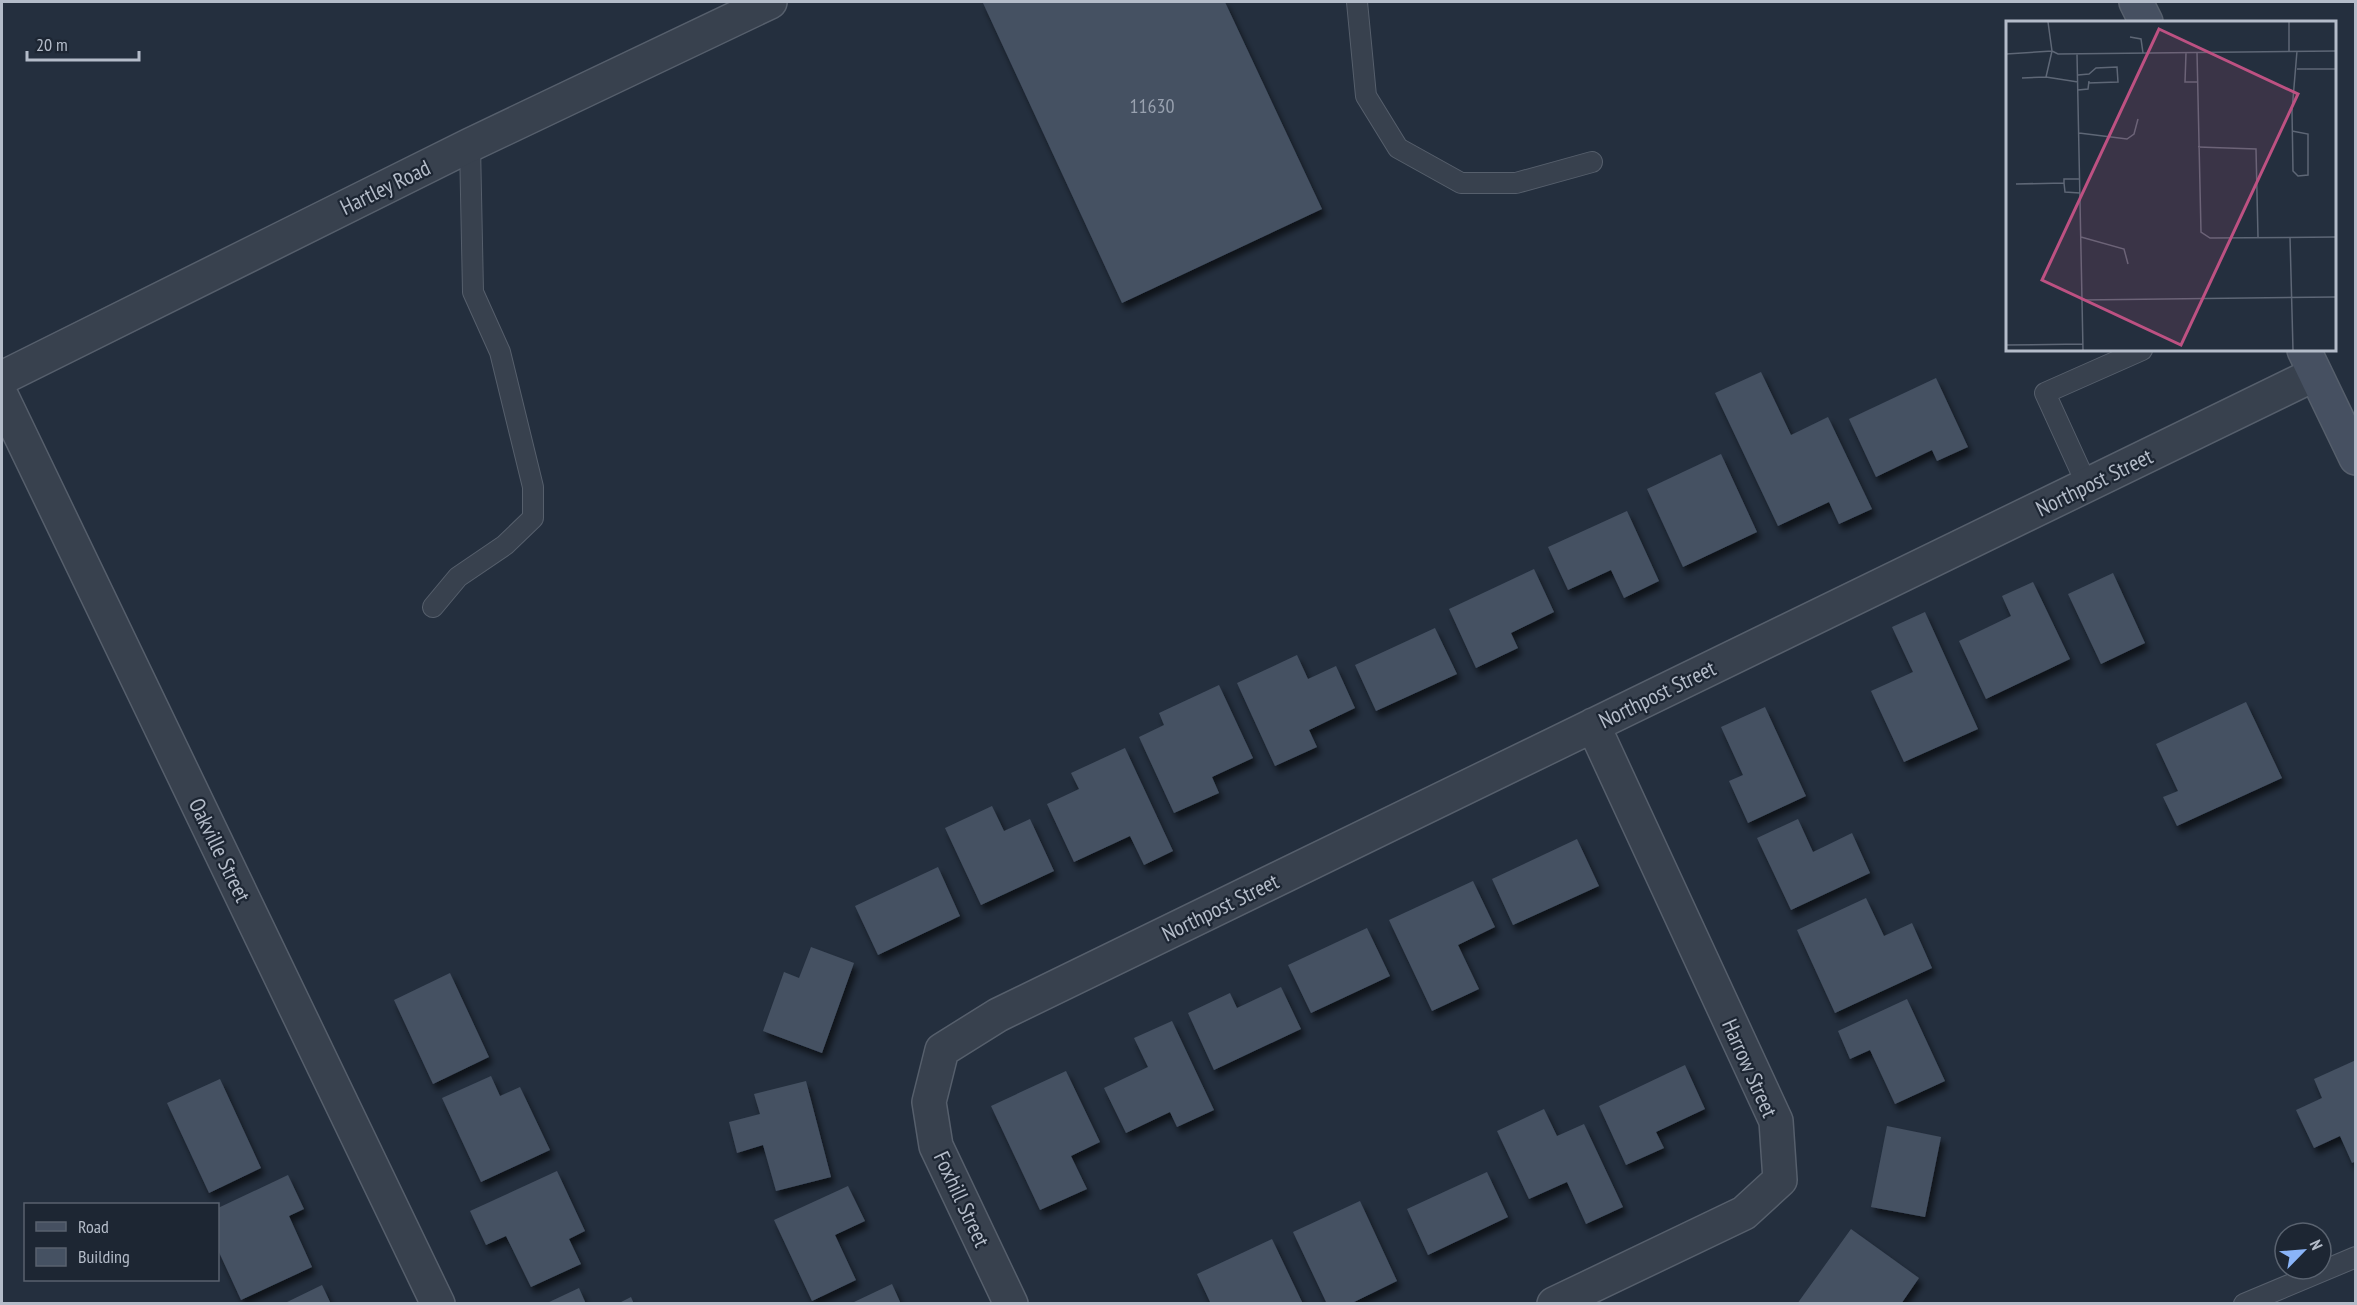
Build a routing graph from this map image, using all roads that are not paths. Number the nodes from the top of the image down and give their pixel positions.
1 (770, 2) edge
2 (1357, 2) edge
3 (2136, 2) edge
4 (2146, 21) edge
5 (470, 145) junction
6 (1592, 162) dead end
7 (2140, 351) edge
8 (2309, 362) edge
9 (2, 378) edge
10 (2, 397) edge
11 (2355, 458) edge
12 (2087, 485) junction
13 (434, 607) dead end
14 (1593, 725) junction
15 (998, 1015) joint
16 (2355, 1257) edge
17 (438, 1304) edge
18 (1011, 1304) edge
19 (1554, 1304) edge
20 (2244, 1304) edge

1 - 5 street, Hartley Road
2 - 6 lane
3 - 4 street
5 - 9 street, Hartley Road
5 - 13 lane
7 - 12 lane
8 - 11 street
8 - 12 street, Northpost Street
10 - 17 street, Oakville Street
12 - 14 street, Northpost Street
14 - 15 street, Northpost Street
14 - 19 street, Harrow Street
15 - 18 street, Foxhill Street
16 - 20 lane

